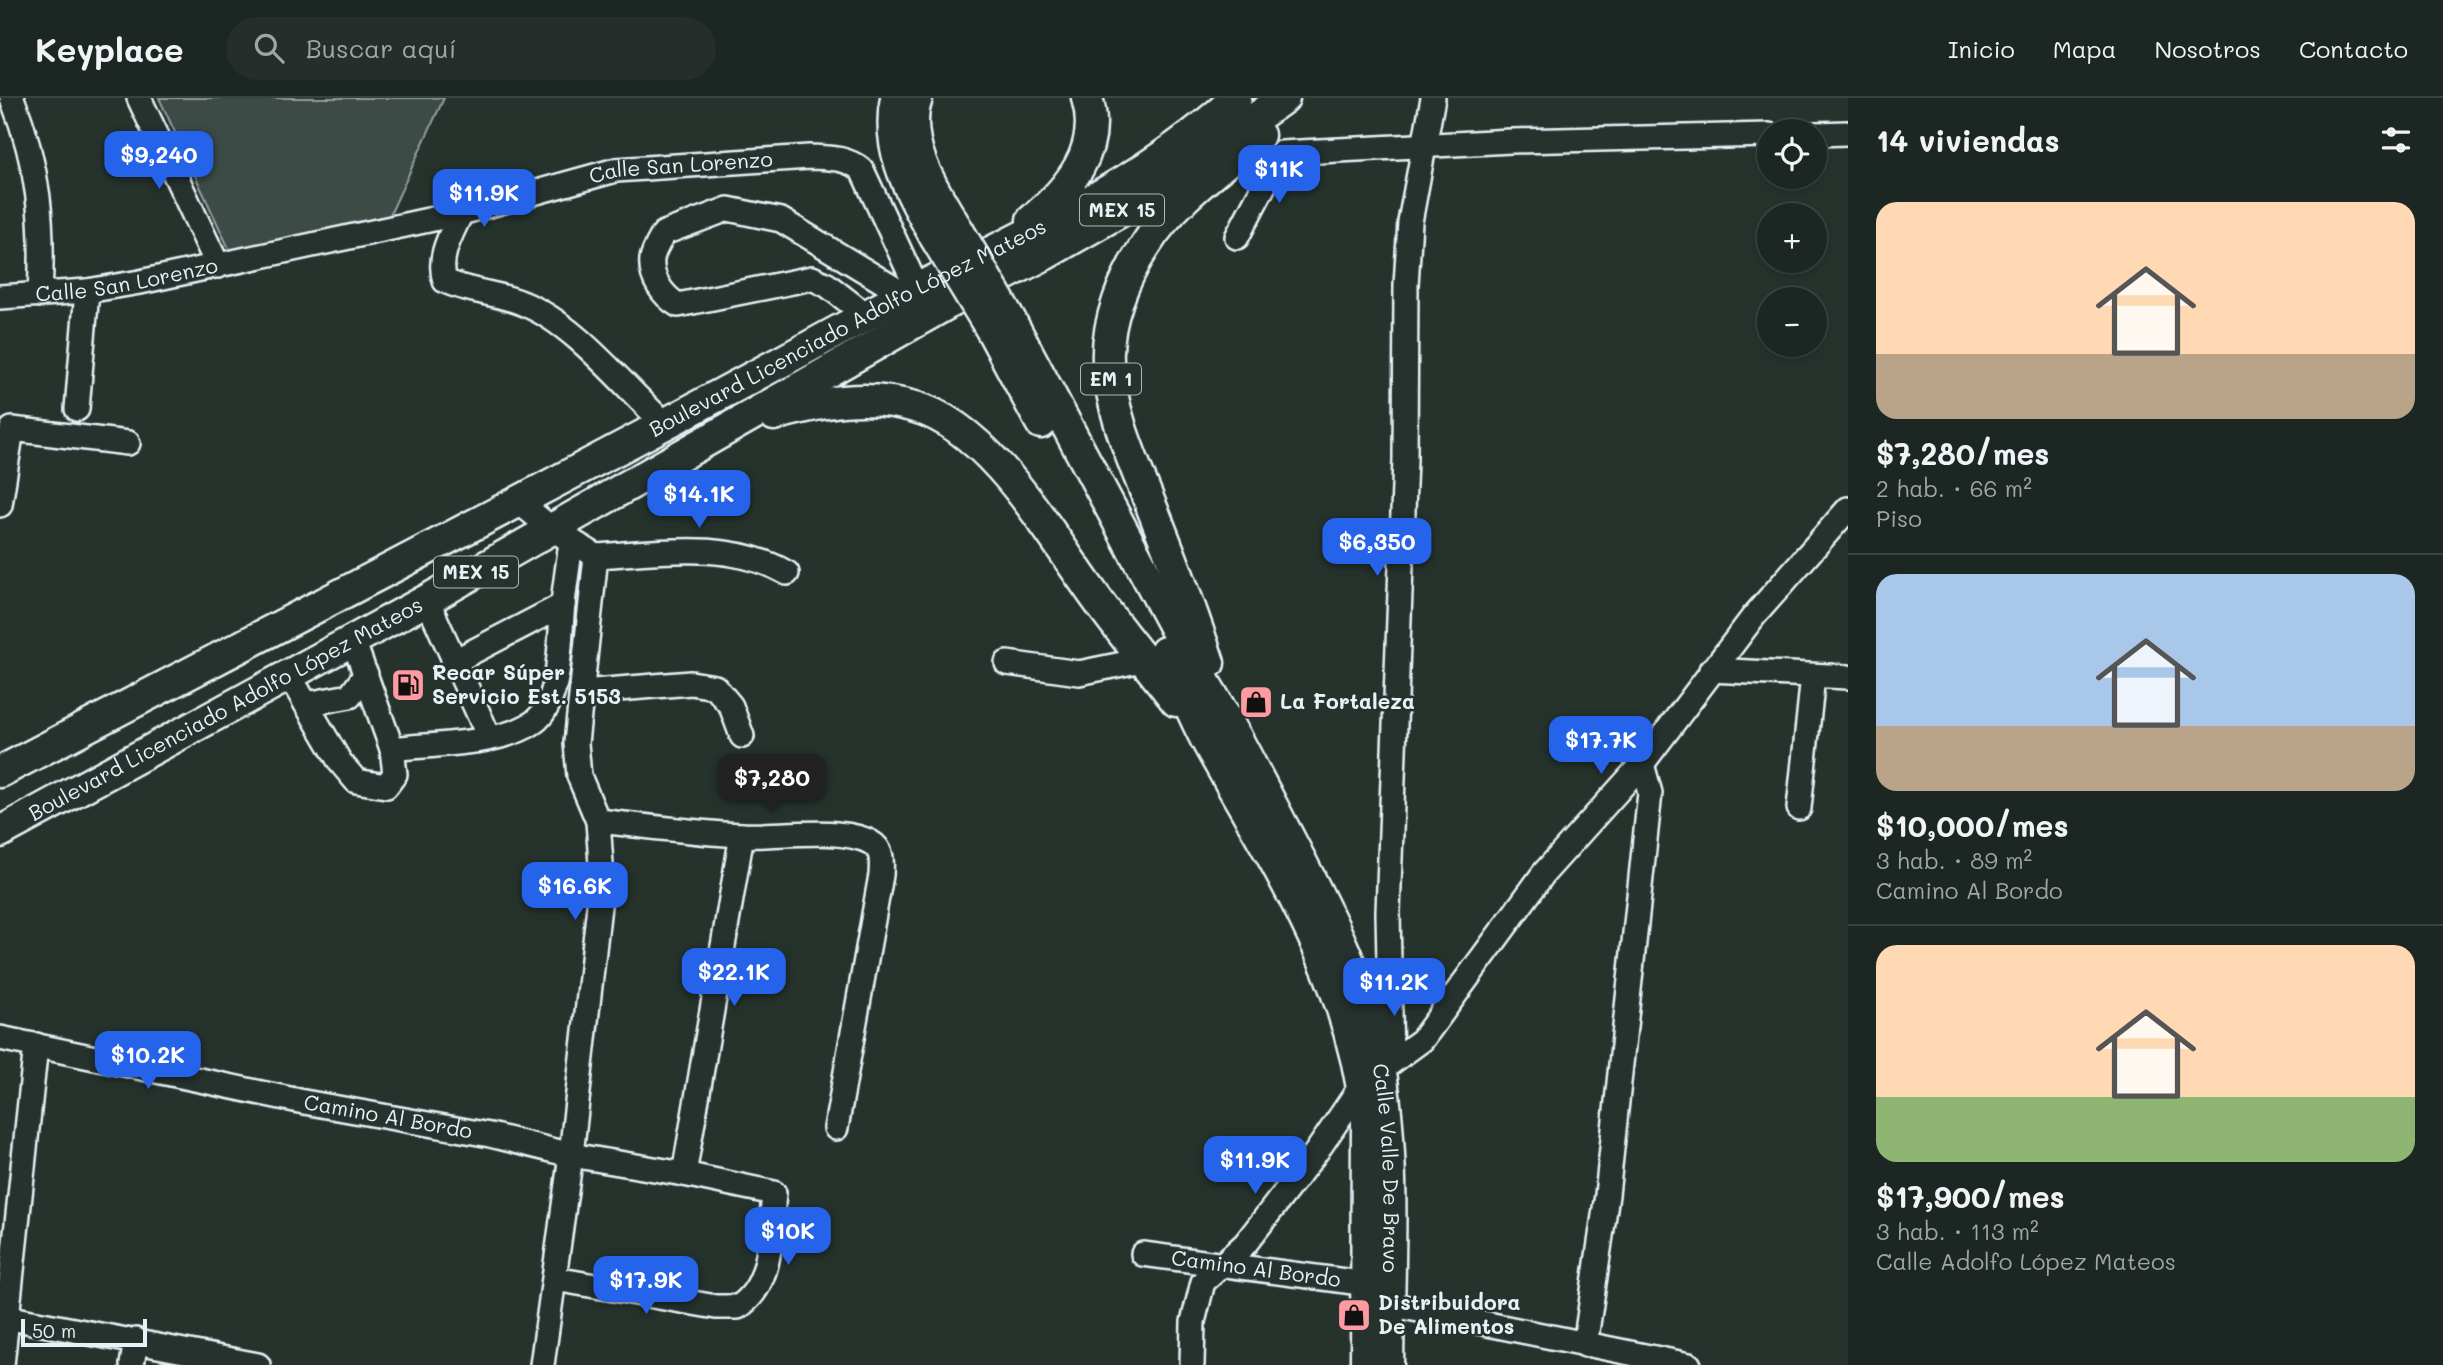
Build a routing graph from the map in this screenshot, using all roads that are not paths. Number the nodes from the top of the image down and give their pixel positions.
1 (12, 98) edge
2 (139, 98) edge
3 (896, 98) edge
4 (917, 98) edge
5 (1087, 98) edge
6 (1236, 98) edge
7 (1284, 98) edge
8 (1298, 98) edge
9 (1433, 98) edge
10 (1848, 133) edge
11 (1827, 134) edge
12 (1757, 135) edge
13 (1422, 145) junction
14 (461, 213) junction
15 (947, 234) junction
16 (1237, 237) dead end
17 (997, 250) junction
18 (218, 266) junction
19 (87, 291) junction
20 (911, 291) junction
21 (40, 295) junction
22 (0, 297) edge
23 (867, 316) junction
24 (1001, 326) junction
25 (77, 409) dead end
26 (665, 425) junction
27 (732, 426) junction
28 (128, 443) dead end
29 (519, 502) junction
30 (0, 505) edge
31 (1848, 509) edge
32 (562, 535) junction
33 (596, 556) junction
34 (787, 573) dead end
35 (427, 600) junction
36 (563, 605) junction
37 (353, 640) junction
38 (1142, 660) junction
39 (453, 662) junction
40 (1007, 663) dead end
41 (1711, 670) junction
42 (366, 674) junction
43 (289, 675) junction
44 (1813, 676) junction
45 (1848, 677) edge
46 (582, 692) junction
47 (306, 704) junction
48 (1224, 714) junction
49 (742, 736) dead end
50 (489, 737) junction
51 (1208, 743) junction
52 (392, 749) junction
53 (1642, 764) junction
54 (0, 772) edge
55 (1799, 808) dead end
56 (598, 821) junction
57 (0, 832) edge
58 (742, 835) junction
59 (0, 1038) edge
60 (36, 1045) junction
61 (1378, 1072) junction
62 (836, 1128) dead end
63 (571, 1155) junction
64 (684, 1174) junction
65 (1143, 1254) dead end
66 (1226, 1263) junction
67 (555, 1279) junction
68 (1378, 1294) junction
69 (3, 1317) edge
70 (136, 1340) junction
71 (1585, 1345) junction
72 (2, 1365) edge
73 (132, 1365) edge
74 (258, 1365) edge
75 (542, 1365) edge
76 (1192, 1365) edge
77 (1366, 1365) edge
78 (1388, 1365) edge
79 (1689, 1365) edge

1 - 21 street
2 - 18 street
3 - 15 main road, EM 1
4 - 15 main road, EM 1
5 - 17 main road
6 - 17 main road, Boulevard Licenciado Adolfo López Mateos / MEX 15
7 - 27 main road, Boulevard Licenciado Adolfo López Mateos / MEX 15
8 - 48 main road, EM 1
9 - 13 street
10 - 11 street
12 - 13 street
13 - 16 street
13 - 61 street
14 - 18 street, Calle San Lorenzo
14 - 20 street, Calle San Lorenzo
14 - 26 street
15 - 24 main road, EM 1, bridge
17 - 20 main road, Boulevard Licenciado Adolfo López Mateos / MEX 15
18 - 19 street, Calle San Lorenzo
19 - 21 street, Calle San Lorenzo
19 - 25 street
20 - 23 main road, Boulevard Licenciado Adolfo López Mateos / MEX 15
20 - 23 street
21 - 22 street, Calle San Lorenzo
23 - 26 main road, Boulevard Licenciado Adolfo López Mateos / MEX 15
24 - 48 main road, EM 1
24 - 51 main road, EM 1
26 - 29 main road, Boulevard Licenciado Adolfo López Mateos / MEX 15
27 - 32 main road, Boulevard Licenciado Adolfo López Mateos / MEX 15
27 - 38 main road, EM 1
28 - 30 street
29 - 32 street
29 - 54 main road, Boulevard Licenciado Adolfo López Mateos / MEX 15
31 - 41 street
32 - 33 street
32 - 35 main road, Boulevard Licenciado Adolfo López Mateos / MEX 15
32 - 36 street
33 - 34 street
33 - 46 street
35 - 37 main road, Boulevard Licenciado Adolfo López Mateos / MEX 15
35 - 39 street
36 - 39 street
36 - 50 street
37 - 42 street
37 - 43 main road, Boulevard Licenciado Adolfo López Mateos / MEX 15
38 - 40 street
38 - 51 main road, EM 1
39 - 50 street
41 - 44 street
41 - 53 street
42 - 47 street
42 - 52 street
43 - 47 street
43 - 57 main road, Boulevard Licenciado Adolfo López Mateos / MEX 15
44 - 45 street
44 - 55 street
46 - 49 street
46 - 56 street
47 - 52 street
48 - 61 main road, Calle Valle De Bravo / EM 1
50 - 52 street
51 - 61 main road, Calle Valle De Bravo / EM 1
53 - 61 street
53 - 71 street
56 - 58 street
56 - 63 street
58 - 62 street
58 - 64 street
59 - 60 street, Camino Al Bordo
60 - 63 street, Camino Al Bordo
60 - 69 street
61 - 66 street
61 - 68 main road, Calle Valle De Bravo / EM 1
63 - 64 street, Camino Al Bordo
63 - 67 street
64 - 67 street, Camino Al Bordo
65 - 66 street, Camino Al Bordo
66 - 68 street, Camino Al Bordo
66 - 76 street
67 - 75 street
68 - 71 street, Camino Al Bordo
68 - 77 main road, Calle Valle De Bravo / EM 1
68 - 78 main road, Calle Valle De Bravo / EM 1
69 - 70 street
69 - 72 street
70 - 73 street
70 - 74 street
71 - 79 street, Camino Al Bordo

